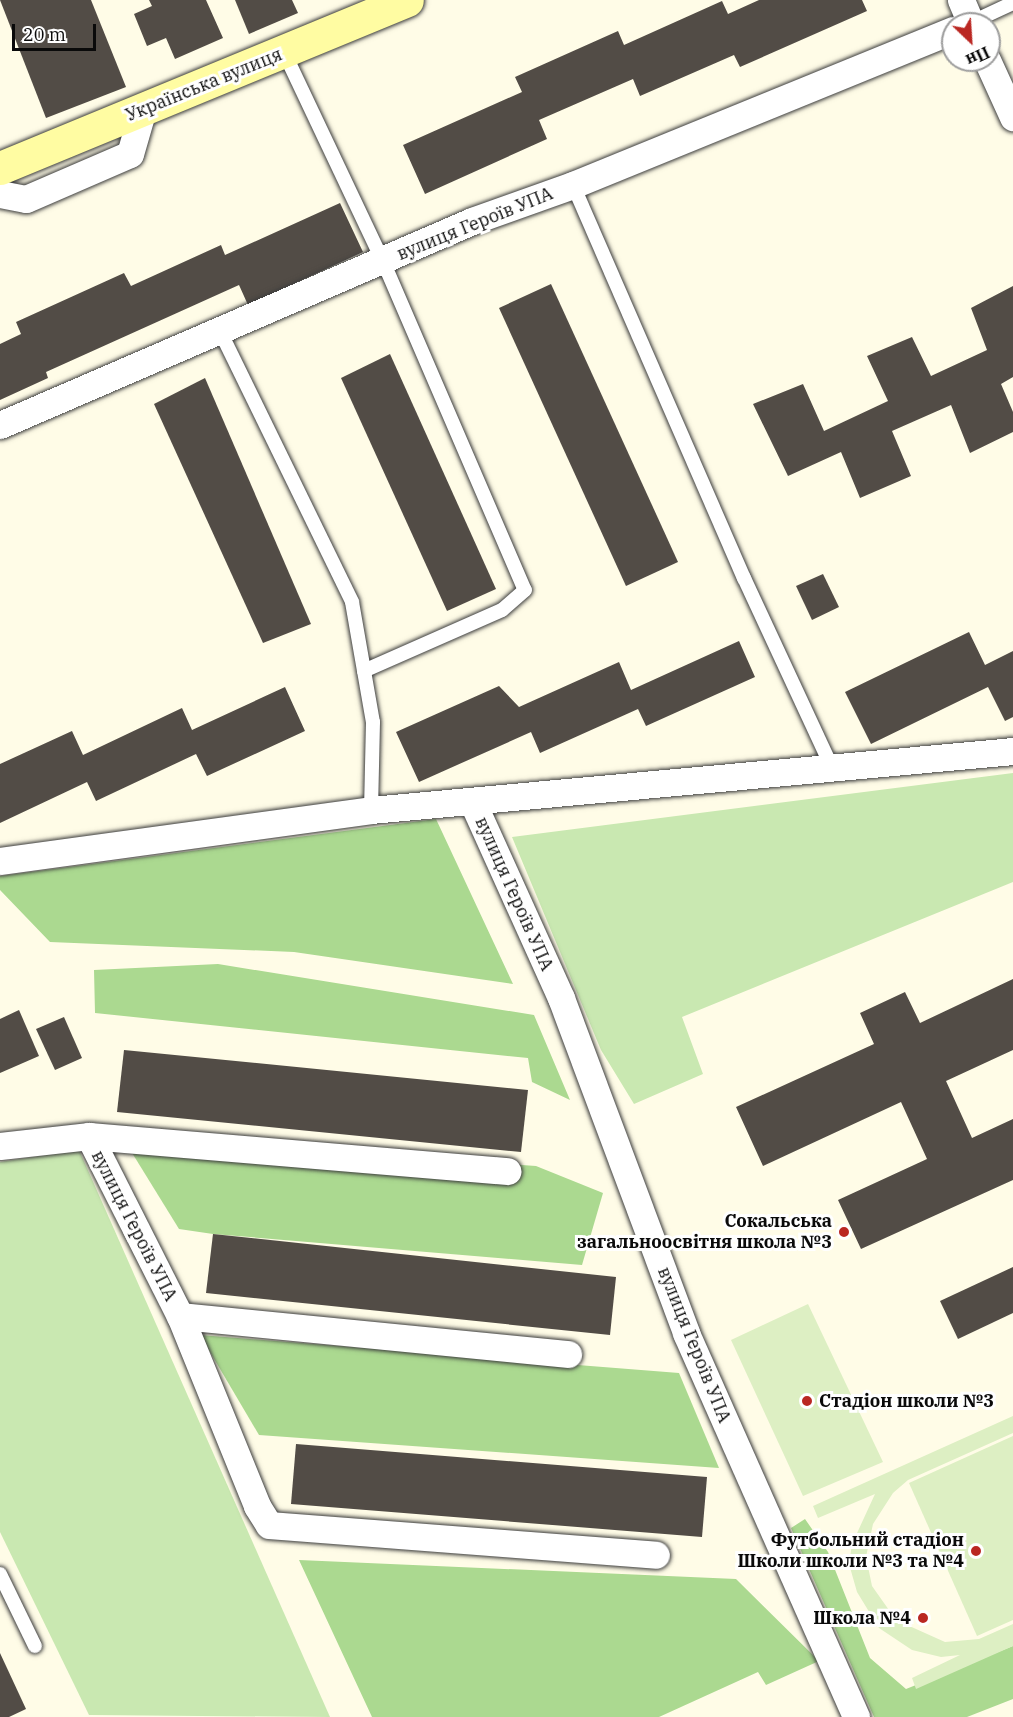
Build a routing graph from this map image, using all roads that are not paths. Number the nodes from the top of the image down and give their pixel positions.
1 (407, 0) edge
2 (1013, 3) edge
3 (995, 12) edge
4 (941, 35) edge
5 (284, 52) junction
6 (992, 72) edge
7 (143, 110) junction
8 (1013, 117) edge
9 (0, 168) edge
10 (573, 184) junction
11 (0, 194) edge
12 (383, 261) junction
13 (221, 333) junction
14 (0, 425) edge
15 (364, 671) junction
16 (1013, 751) edge
17 (831, 765) junction
18 (474, 803) junction
19 (371, 810) junction
20 (0, 861) edge
21 (89, 1136) junction
22 (0, 1146) edge
23 (508, 1171) dead end
24 (180, 1316) junction
25 (568, 1354) dead end
26 (656, 1555) dead end
27 (0, 1574) edge
28 (35, 1646) dead end
29 (856, 1717) edge

1 - 5 street, Українська вулиця
2 - 3 lane
4 - 10 street, вулиця Героїв УПА
5 - 7 street, Українська вулиця
5 - 12 lane
6 - 8 street
7 - 9 street, Українська вулиця
7 - 11 street
10 - 12 street, вулиця Героїв УПА
10 - 17 lane
12 - 13 street, вулиця Героїв УПА
12 - 15 lane
13 - 14 street, вулиця Героїв УПА
13 - 15 lane
15 - 19 lane
16 - 17 street, вулиця Героїв УПА
17 - 18 street, вулиця Героїв УПА
18 - 19 street, вулиця Героїв УПА
18 - 29 street, вулиця Героїв УПА
19 - 20 street, вулиця Героїв УПА
21 - 22 street, вулиця Героїв УПА
21 - 23 street, вулиця Героїв УПА
21 - 24 street, вулиця Героїв УПА
24 - 25 street, вулиця Героїв УПА
24 - 26 street, вулиця Героїв УПА
27 - 28 lane

